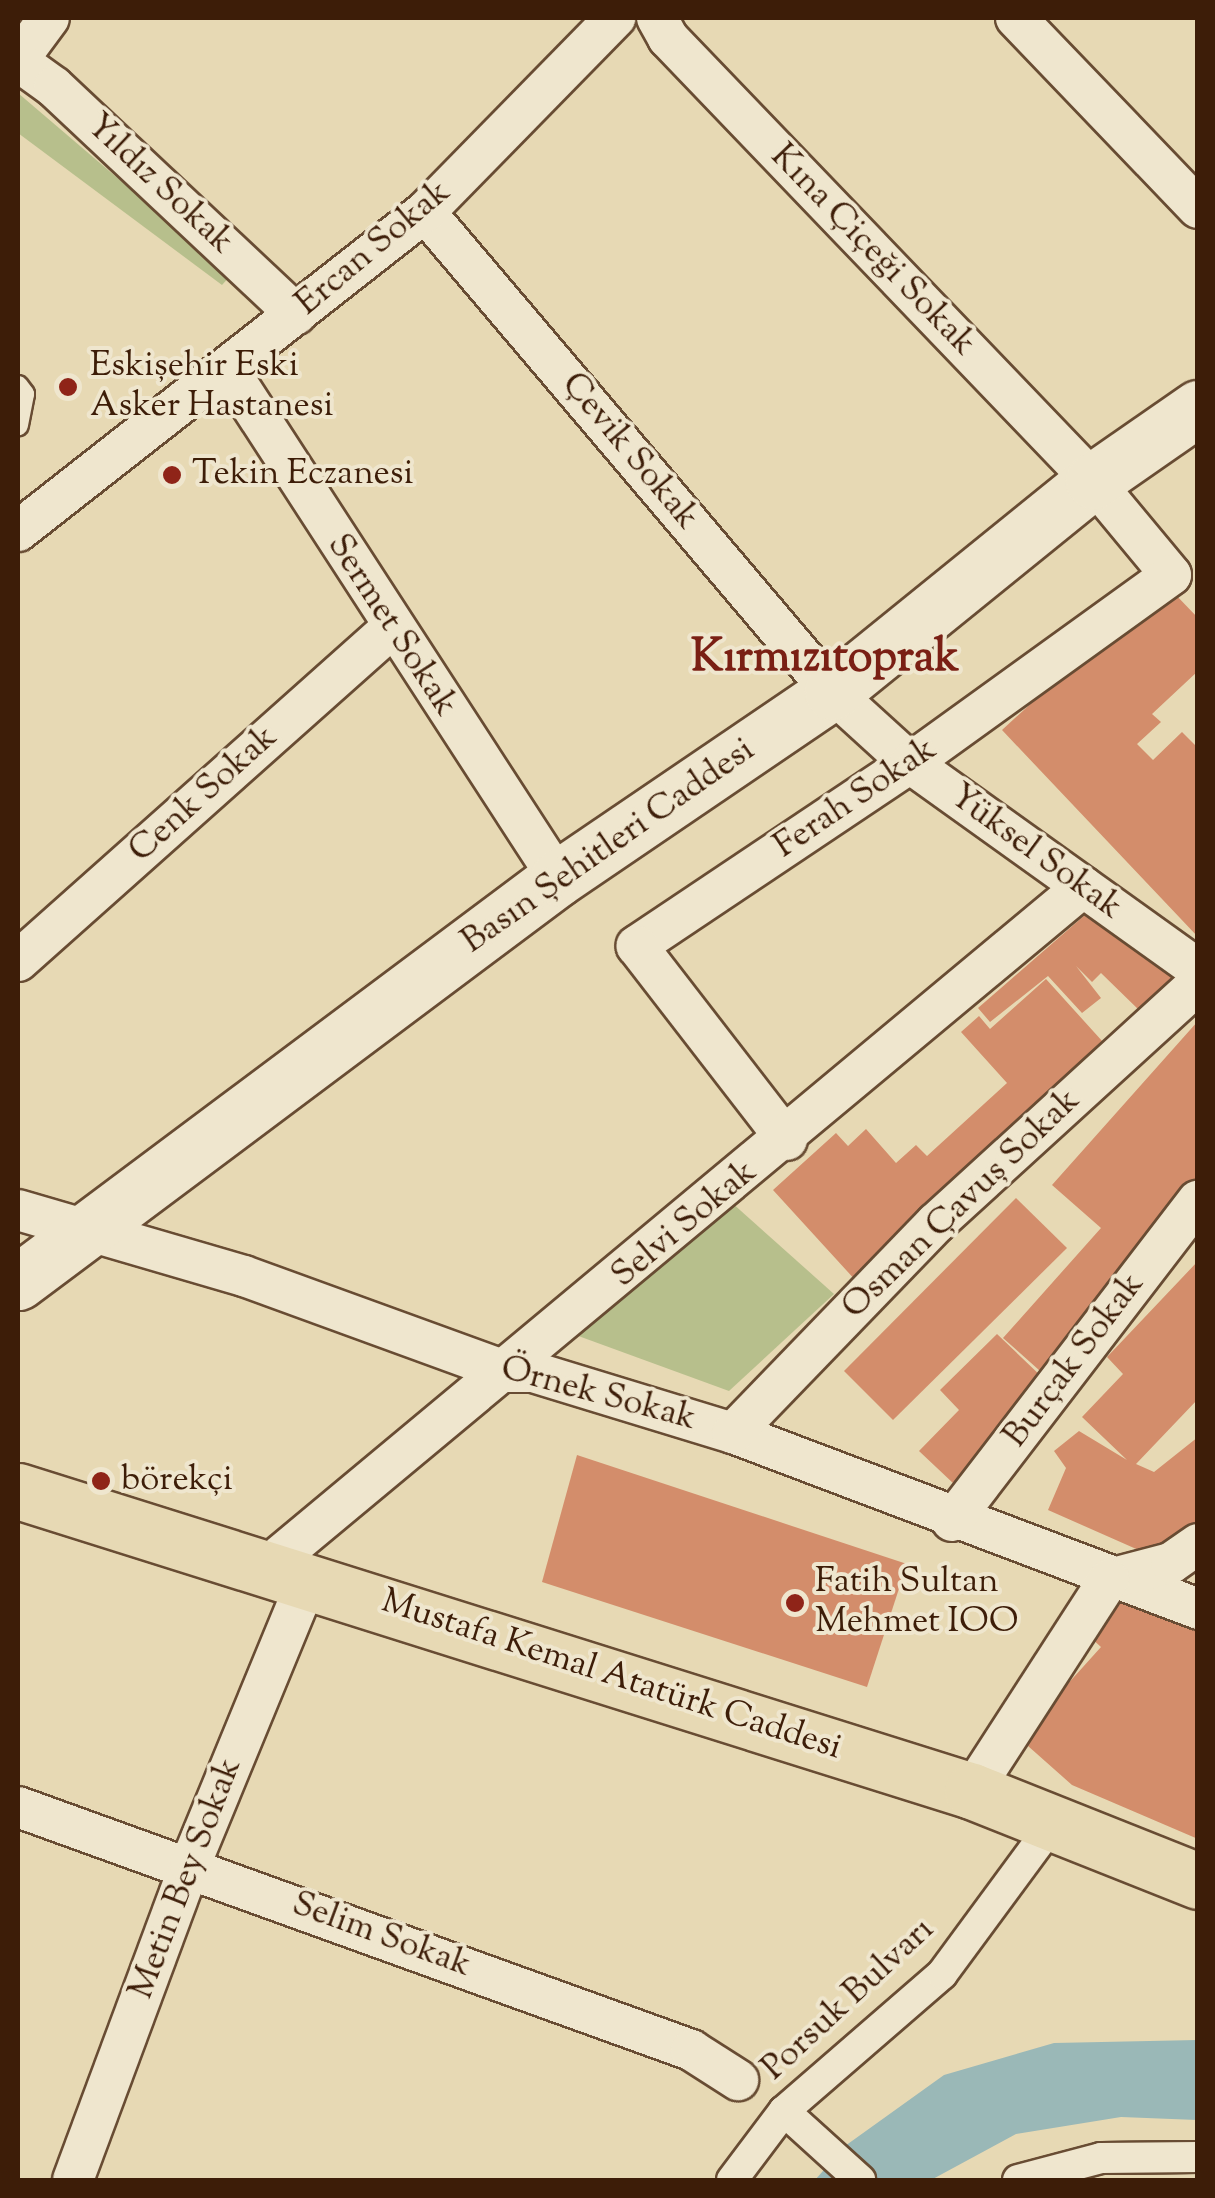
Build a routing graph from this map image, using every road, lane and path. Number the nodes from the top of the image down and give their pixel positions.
1 (49, 18) edge
2 (616, 18) edge
3 (657, 18) edge
4 (1016, 18) edge
5 (18, 61) edge
6 (1198, 208) edge
7 (426, 212) junction
8 (296, 314) junction
9 (228, 371) junction
10 (18, 386) edge
11 (1198, 408) edge
12 (18, 425) edge
13 (1093, 481) junction
14 (18, 531) edge
15 (391, 628) junction
16 (832, 692) junction
17 (910, 763) junction
18 (558, 878) junction
19 (1083, 887) junction
20 (18, 961) edge
21 (1198, 969) edge
22 (1198, 984) edge
23 (787, 1140) junction
24 (1198, 1200) edge
25 (18, 1210) edge
26 (80, 1230) junction
27 (18, 1282) edge
28 (508, 1372) junction
29 (734, 1433) junction
30 (19, 1495) edge
31 (952, 1521) junction
32 (1198, 1544) edge
33 (295, 1567) junction
34 (1109, 1579) junction
35 (1198, 1609) edge
36 (972, 1790) junction
37 (18, 1806) edge
38 (1052, 1825) junction
39 (190, 1865) junction
40 (1198, 1882) edge
41 (738, 2080) dead end
42 (784, 2111) junction
43 (1198, 2157) edge
44 (73, 2180) edge
45 (732, 2180) edge
46 (860, 2180) edge
47 (1018, 2180) edge

1 - 5 street
2 - 7 street, Ercan Sokak
3 - 13 street, Kına Çiçeği Sokak
4 - 6 street
5 - 8 street, Yıldız Sokak
7 - 8 street, Ercan Sokak
7 - 16 street, Çevik Sokak
8 - 9 street, Ercan Sokak
9 - 14 street, Ercan Sokak
9 - 15 street, Sermet Sokak
10 - 12 lane
11 - 13 main road, Basın Şehitleri Caddesi
13 - 16 main road, Basın Şehitleri Caddesi
13 - 17 street, Ferah Sokak
15 - 18 street, Sermet Sokak
15 - 20 street, Cenk Sokak
16 - 17 street, Yüksel Sokak
16 - 18 main road, Basın Şehitleri Caddesi
17 - 19 street, Yüksel Sokak
17 - 23 street, Ferah Sokak
18 - 26 main road, Basın Şehitleri Caddesi
19 - 21 street, Yüksel Sokak
19 - 23 street, Selvi Sokak
22 - 29 street, Osman Çavuş Sokak
23 - 28 street, Selvi Sokak
24 - 31 street, Burçak Sokak
25 - 26 street, Örnek Sokak
26 - 27 main road, Basın Şehitleri Caddesi
26 - 28 street, Örnek Sokak
28 - 29 street, Örnek Sokak
28 - 33 street, Selvi Sokak
29 - 31 street, Örnek Sokak
30 - 33 main road, Mustafa Kemal Atatürk Caddesi
31 - 34 street, Örnek Sokak
32 - 34 street
33 - 36 main road, Mustafa Kemal Atatürk Caddesi
33 - 39 street, Metin Bey Sokak
34 - 35 street, Örnek Sokak
34 - 36 street
36 - 38 main road, Mustafa Kemal Atatürk Caddesi
37 - 39 street, Selim Sokak
38 - 40 main road, Mustafa Kemal Atatürk Caddesi
38 - 42 street, Porsuk Bulvarı
39 - 41 street, Selim Sokak
39 - 44 street, Metin Bey Sokak
42 - 45 street, Porsuk Bulvarı
42 - 46 street
43 - 47 street

